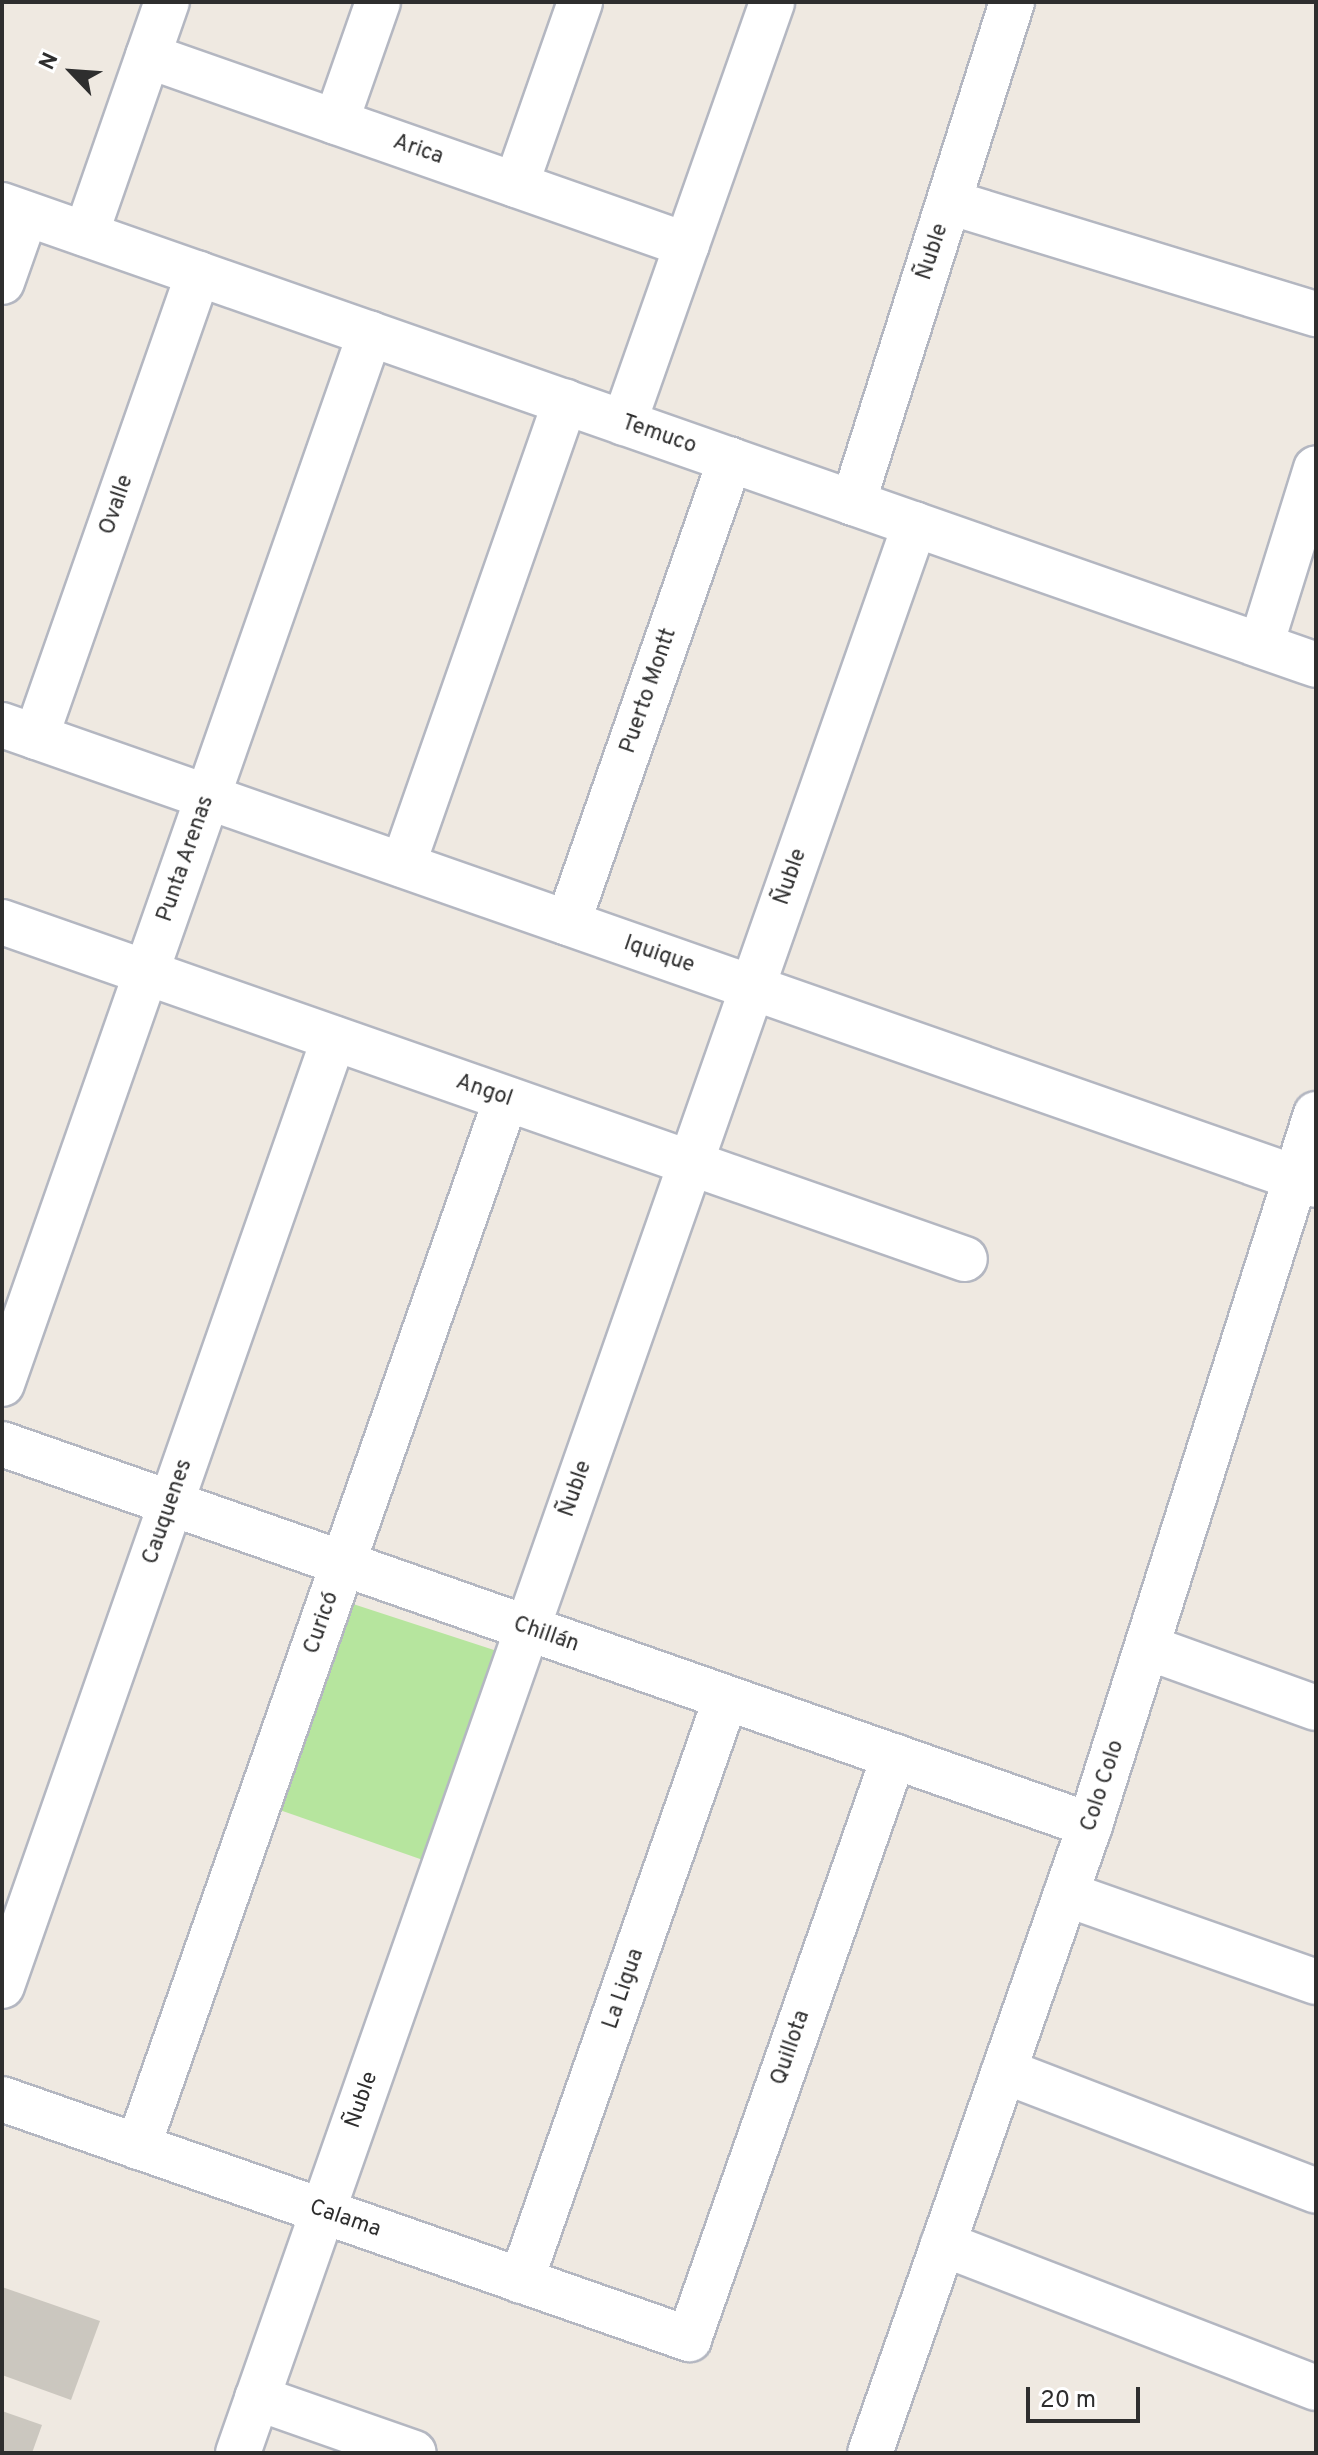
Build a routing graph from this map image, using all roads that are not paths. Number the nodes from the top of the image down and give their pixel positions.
1 (167, 2) edge
2 (378, 2) edge
3 (580, 2) edge
4 (772, 2) edge
5 (1012, 2) edge
6 (148, 56) junction
7 (336, 122) junction
8 (516, 185) junction
9 (949, 202) junction
10 (14, 210) edge
11 (86, 234) junction
12 (687, 245) junction
13 (198, 274) junction
14 (2, 282) edge
15 (1316, 314) edge
16 (370, 334) junction
17 (565, 402) junction
18 (624, 423) junction
19 (730, 460) junction
20 (1316, 468) edge
21 (853, 503) junction
22 (915, 524) junction
23 (1261, 645) junction
24 (1316, 665) edge
25 (19, 731) edge
26 (208, 797) junction
27 (403, 865) junction
28 (2, 922) edge
29 (568, 923) junction
30 (146, 973) junction
31 (752, 988) junction
32 (334, 1038) junction
33 (506, 1099) junction
34 (1316, 1114) edge
35 (691, 1163) junction
36 (1306, 1181) edge
37 (965, 1259) dead end
38 (2, 1384) edge
39 (2, 1444) edge
40 (171, 1504) junction
41 (343, 1564) junction
42 (527, 1628) junction
43 (1149, 1648) junction
44 (726, 1698) junction
45 (1316, 1708) edge
46 (894, 1756) junction
47 (1090, 1825) junction
48 (1066, 1894) junction
49 (1316, 1982) edge
50 (2, 1986) edge
51 (1004, 2071) junction
52 (2, 2099) edge
53 (138, 2147) junction
54 (1316, 2191) edge
55 (323, 2212) junction
56 (943, 2244) junction
57 (521, 2281) junction
58 (689, 2339) joint
59 (1316, 2388) edge
60 (257, 2398) junction
61 (238, 2453) edge
62 (414, 2453) edge
63 (870, 2453) edge

1 - 6 street
2 - 7 street
3 - 8 street
4 - 12 street
5 - 9 street, Ñuble
6 - 7 street, Arica
6 - 11 street
7 - 8 street, Arica
8 - 12 street, Arica
9 - 15 street
9 - 21 street, Ñuble
10 - 11 street, Temuco
10 - 14 street
11 - 13 street, Temuco
12 - 18 street
13 - 16 street, Temuco
13 - 25 street, Ovalle
16 - 17 street, Temuco
16 - 26 street, Punta Arenas
17 - 18 street, Temuco
17 - 27 street
18 - 19 street, Temuco
19 - 21 street, Temuco
19 - 29 street, Puerto Montt
20 - 23 street
21 - 22 street, Temuco
22 - 23 street, Temuco
22 - 31 street, Ñuble
23 - 24 street, Temuco
25 - 26 street, Iquique
26 - 27 street, Iquique
26 - 30 street, Punta Arenas
27 - 29 street, Iquique
28 - 30 street, Angol
29 - 31 street, Iquique
30 - 32 street, Angol
30 - 38 street, Punta Arenas
31 - 35 street, Ñuble
31 - 36 street, Iquique
32 - 33 street, Angol
32 - 40 street, Cauquenes
33 - 35 street, Angol
33 - 41 street, Curicó
34 - 36 street, Colo Colo
35 - 37 street, Angol
35 - 42 street, Ñuble
36 - 43 street, Colo Colo
39 - 40 street, Chillán
40 - 41 street, Chillán
40 - 50 street, Cauquenes
41 - 42 street, Chillán
41 - 53 street, Curicó
42 - 44 street, Chillán
42 - 55 street, Ñuble
43 - 45 street
43 - 47 street, Colo Colo
44 - 46 street, Chillán
44 - 57 street, La Ligua
46 - 47 street, Chillán
46 - 58 street, Quillota
47 - 48 street, Colo Colo
48 - 49 street
48 - 51 street, Colo Colo
51 - 54 street
51 - 56 street, Colo Colo
52 - 53 street, Calama
53 - 55 street, Calama
55 - 57 street, Calama
55 - 60 street, Ñuble
56 - 59 street
56 - 63 street, Colo Colo
57 - 58 street, Calama
60 - 61 street, Ñuble
60 - 62 street

